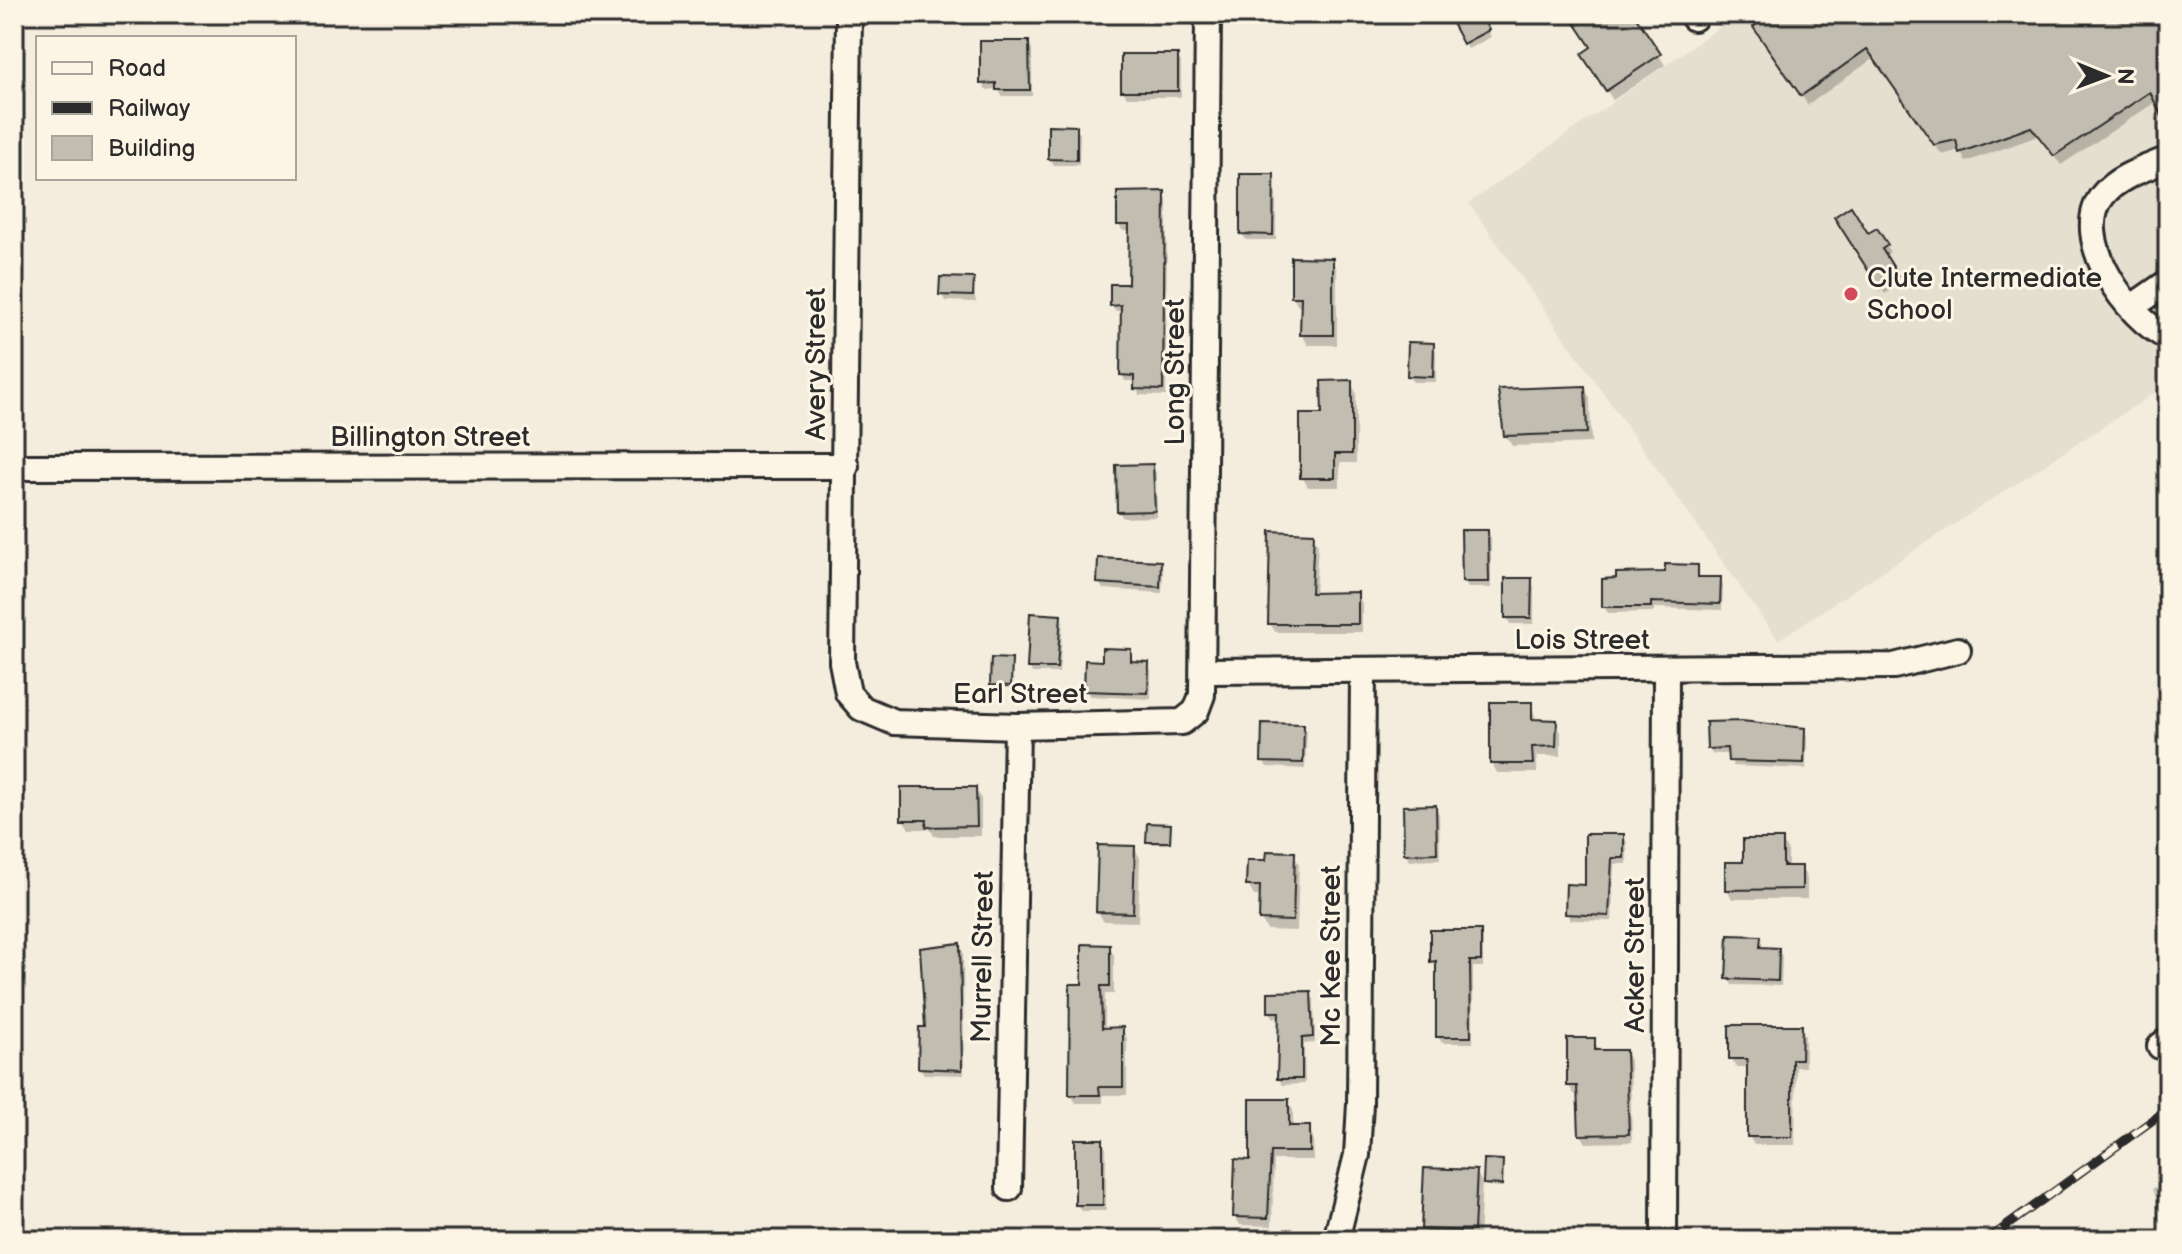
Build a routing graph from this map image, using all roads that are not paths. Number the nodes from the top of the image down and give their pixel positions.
1 (849, 14) edge
2 (1208, 14) edge
3 (2168, 159) edge
4 (2168, 282) edge
5 (2132, 307) junction
6 (2168, 337) edge
7 (846, 466) junction
8 (14, 467) edge
9 (1958, 650) dead end
10 (1666, 670) junction
11 (1204, 671) junction
12 (1363, 671) junction
13 (861, 708) joint
14 (1182, 722) joint
15 (1017, 726) junction
16 (1009, 1188) dead end
17 (1336, 1240) edge
18 (1664, 1240) edge

1 - 7 street, Avery Street
2 - 11 street, Long Street
3 - 5 street
4 - 5 street
5 - 6 street
7 - 8 street, Billington Street
7 - 13 street, Avery Street
9 - 10 street, Lois Street
10 - 12 street, Lois Street
10 - 18 street, Acker Street
11 - 12 street, Lois Street
11 - 14 street, Long Street
12 - 17 street, Mc Kee Street
13 - 15 street, Earl Street
14 - 15 street, Earl Street
15 - 16 street, Murrell Street

